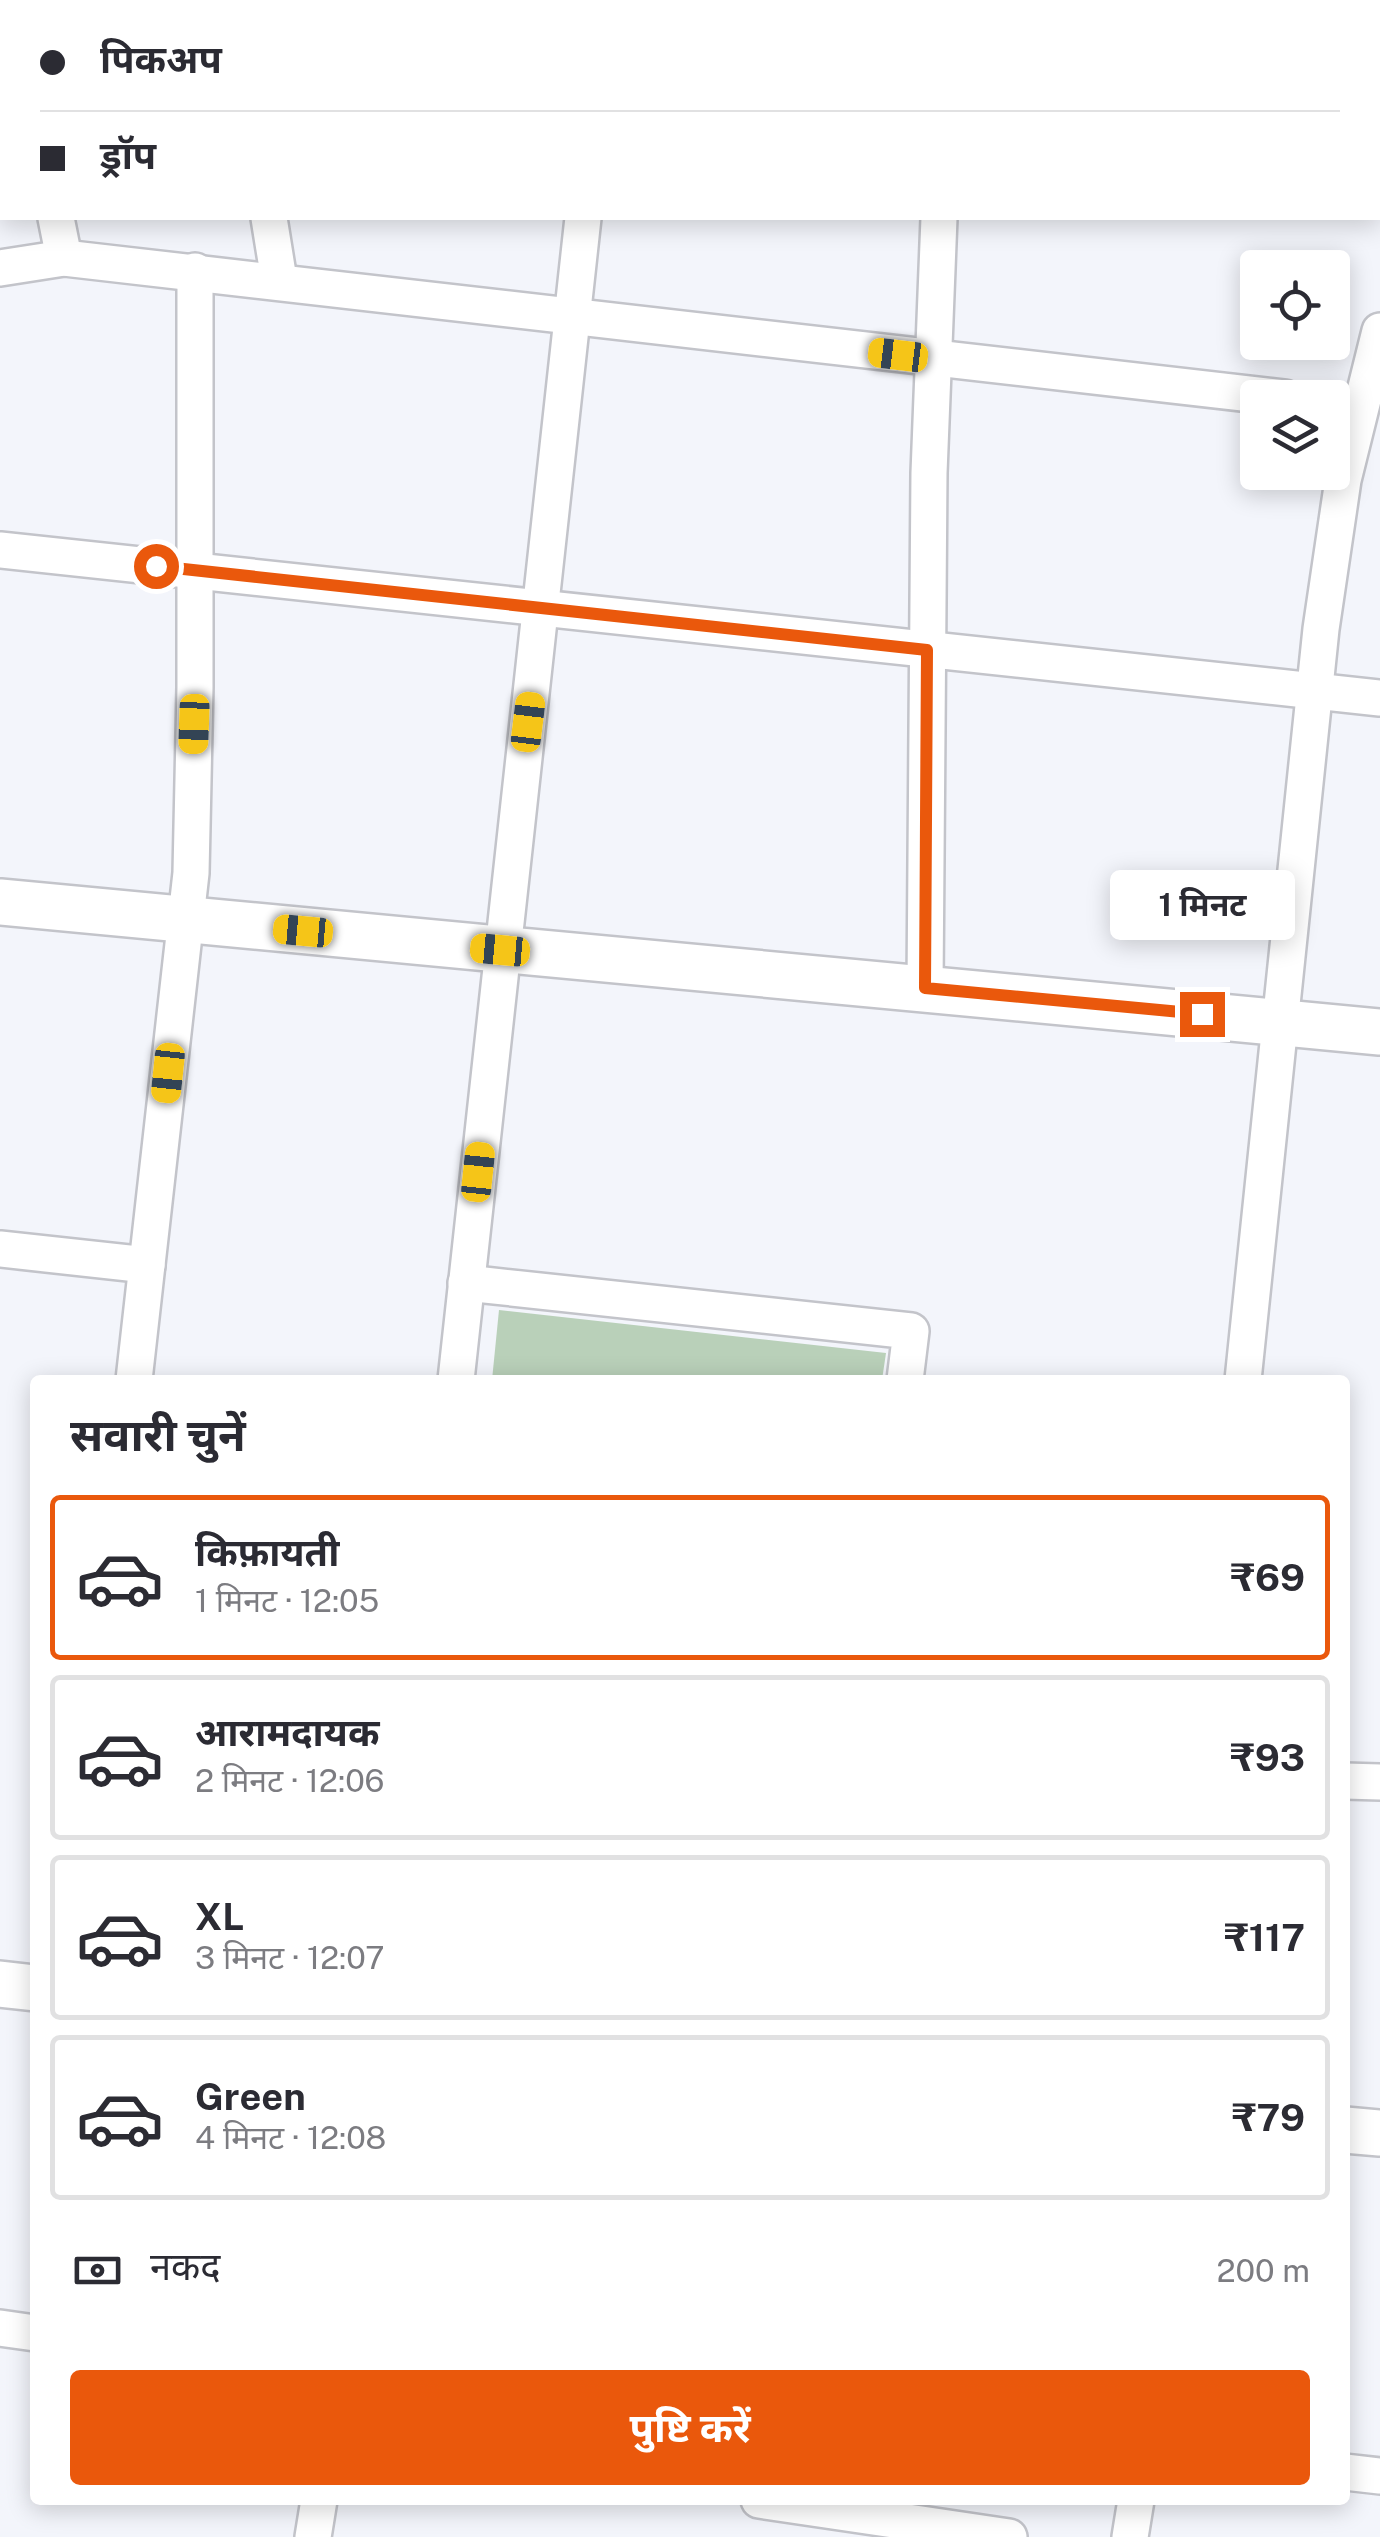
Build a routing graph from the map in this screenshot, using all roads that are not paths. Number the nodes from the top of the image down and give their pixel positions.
1 (56, 220) edge
2 (270, 220) edge
3 (583, 220) edge
4 (939, 220) edge
5 (64, 258) junction
6 (0, 268) edge
7 (195, 271) junction
8 (279, 280) junction
9 (574, 318) junction
10 (1380, 331) edge
11 (934, 359) junction
12 (1240, 393) edge
13 (1358, 406) edge
14 (0, 550) edge
15 (195, 570) junction
16 (542, 608) junction
17 (927, 650) junction
18 (1314, 694) junction
19 (1380, 698) edge
20 (0, 902) edge
21 (185, 920) junction
22 (500, 950) junction
23 (925, 988) junction
24 (1281, 1022) junction
25 (1380, 1032) edge
26 (0, 1250) edge
27 (147, 1265) junction
28 (466, 1282) junction
29 (135, 1375) edge
30 (457, 1375) edge
31 (906, 1375) edge
32 (1244, 1375) edge
33 (1350, 1781) edge
34 (1380, 1782) edge
35 (0, 1984) edge
36 (30, 1987) edge
37 (1350, 2131) edge
38 (1380, 2134) edge
39 (0, 2328) edge
40 (30, 2331) edge
41 (1350, 2473) edge
42 (1380, 2476) edge
43 (318, 2505) edge
44 (792, 2505) edge
45 (1135, 2505) edge
46 (313, 2537) edge
47 (1009, 2537) edge
48 (1130, 2537) edge

1 - 5 street
2 - 8 street
3 - 9 street
4 - 11 street
5 - 6 street
5 - 7 street
7 - 8 street
7 - 15 street
8 - 9 street
9 - 11 street
9 - 16 street
10 - 13 street
11 - 12 street
11 - 17 street
13 - 18 street
14 - 15 street
15 - 16 street
15 - 21 street
16 - 17 street
16 - 22 street
17 - 18 street
17 - 23 street
18 - 19 street
18 - 24 street
20 - 21 street
21 - 22 street
21 - 27 street
22 - 23 street
22 - 28 street
23 - 24 street
24 - 25 street
24 - 32 street
26 - 27 street
27 - 29 street
28 - 30 street
28 - 31 street
33 - 34 street
35 - 36 street
37 - 38 street
39 - 40 street
41 - 42 street
43 - 46 street
44 - 47 street
45 - 48 street

